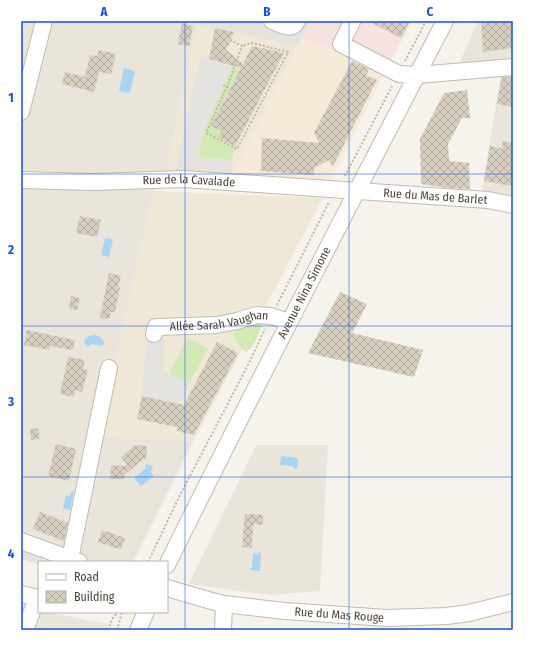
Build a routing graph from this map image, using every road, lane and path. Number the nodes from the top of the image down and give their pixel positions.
1 (44, 21) edge
2 (272, 21) edge
3 (298, 21) edge
4 (426, 21) edge
5 (445, 21) edge
6 (352, 22) dead end
7 (230, 40) dead end
8 (242, 46) junction
9 (513, 67) edge
10 (399, 74) junction
11 (417, 75) junction
12 (223, 85) dead end
13 (227, 87) junction
14 (230, 89) dead end
15 (21, 112) edge
16 (21, 180) edge
17 (336, 190) junction
18 (356, 191) junction
19 (513, 205) edge
20 (271, 316) junction
21 (289, 322) junction
22 (154, 334) dead end
23 (109, 368) dead end
24 (21, 541) edge
25 (75, 560) edge
26 (148, 561) edge
27 (168, 563) edge
28 (168, 588) edge
29 (21, 594) edge
30 (38, 598) edge
31 (513, 602) edge
32 (224, 604) junction
33 (117, 613) edge
34 (122, 613) edge
35 (146, 613) edge
36 (25, 630) edge
37 (108, 630) edge
38 (117, 630) edge
39 (138, 630) edge
40 (223, 630) edge

1 - 15 street
2 - 3 street
4 - 10 path
5 - 11 street, Avenue Nina Simone
6 - 10 street
7 - 8 path
8 - 13 path
8 - 13 path
9 - 11 street
10 - 11 street
10 - 17 path
11 - 18 street, Avenue Nina Simone
12 - 13 path
13 - 14 path
16 - 17 street, Rue de la Cavalade
17 - 18 street, Rue de la Cavalade
17 - 20 path
18 - 19 street, Rue du Mas de Barlet
18 - 21 street, Avenue Nina Simone
20 - 21 street, Allée Sarah Vaughan
20 - 22 street, Allée Sarah Vaughan
20 - 26 path
21 - 27 street, Avenue Nina Simone
23 - 25 street
24 - 25 street
28 - 32 street, Rue du Mas Rouge
29 - 30 street
30 - 36 street
31 - 32 street, Rue du Mas Rouge
32 - 40 street
33 - 37 path
34 - 38 path
35 - 39 street

